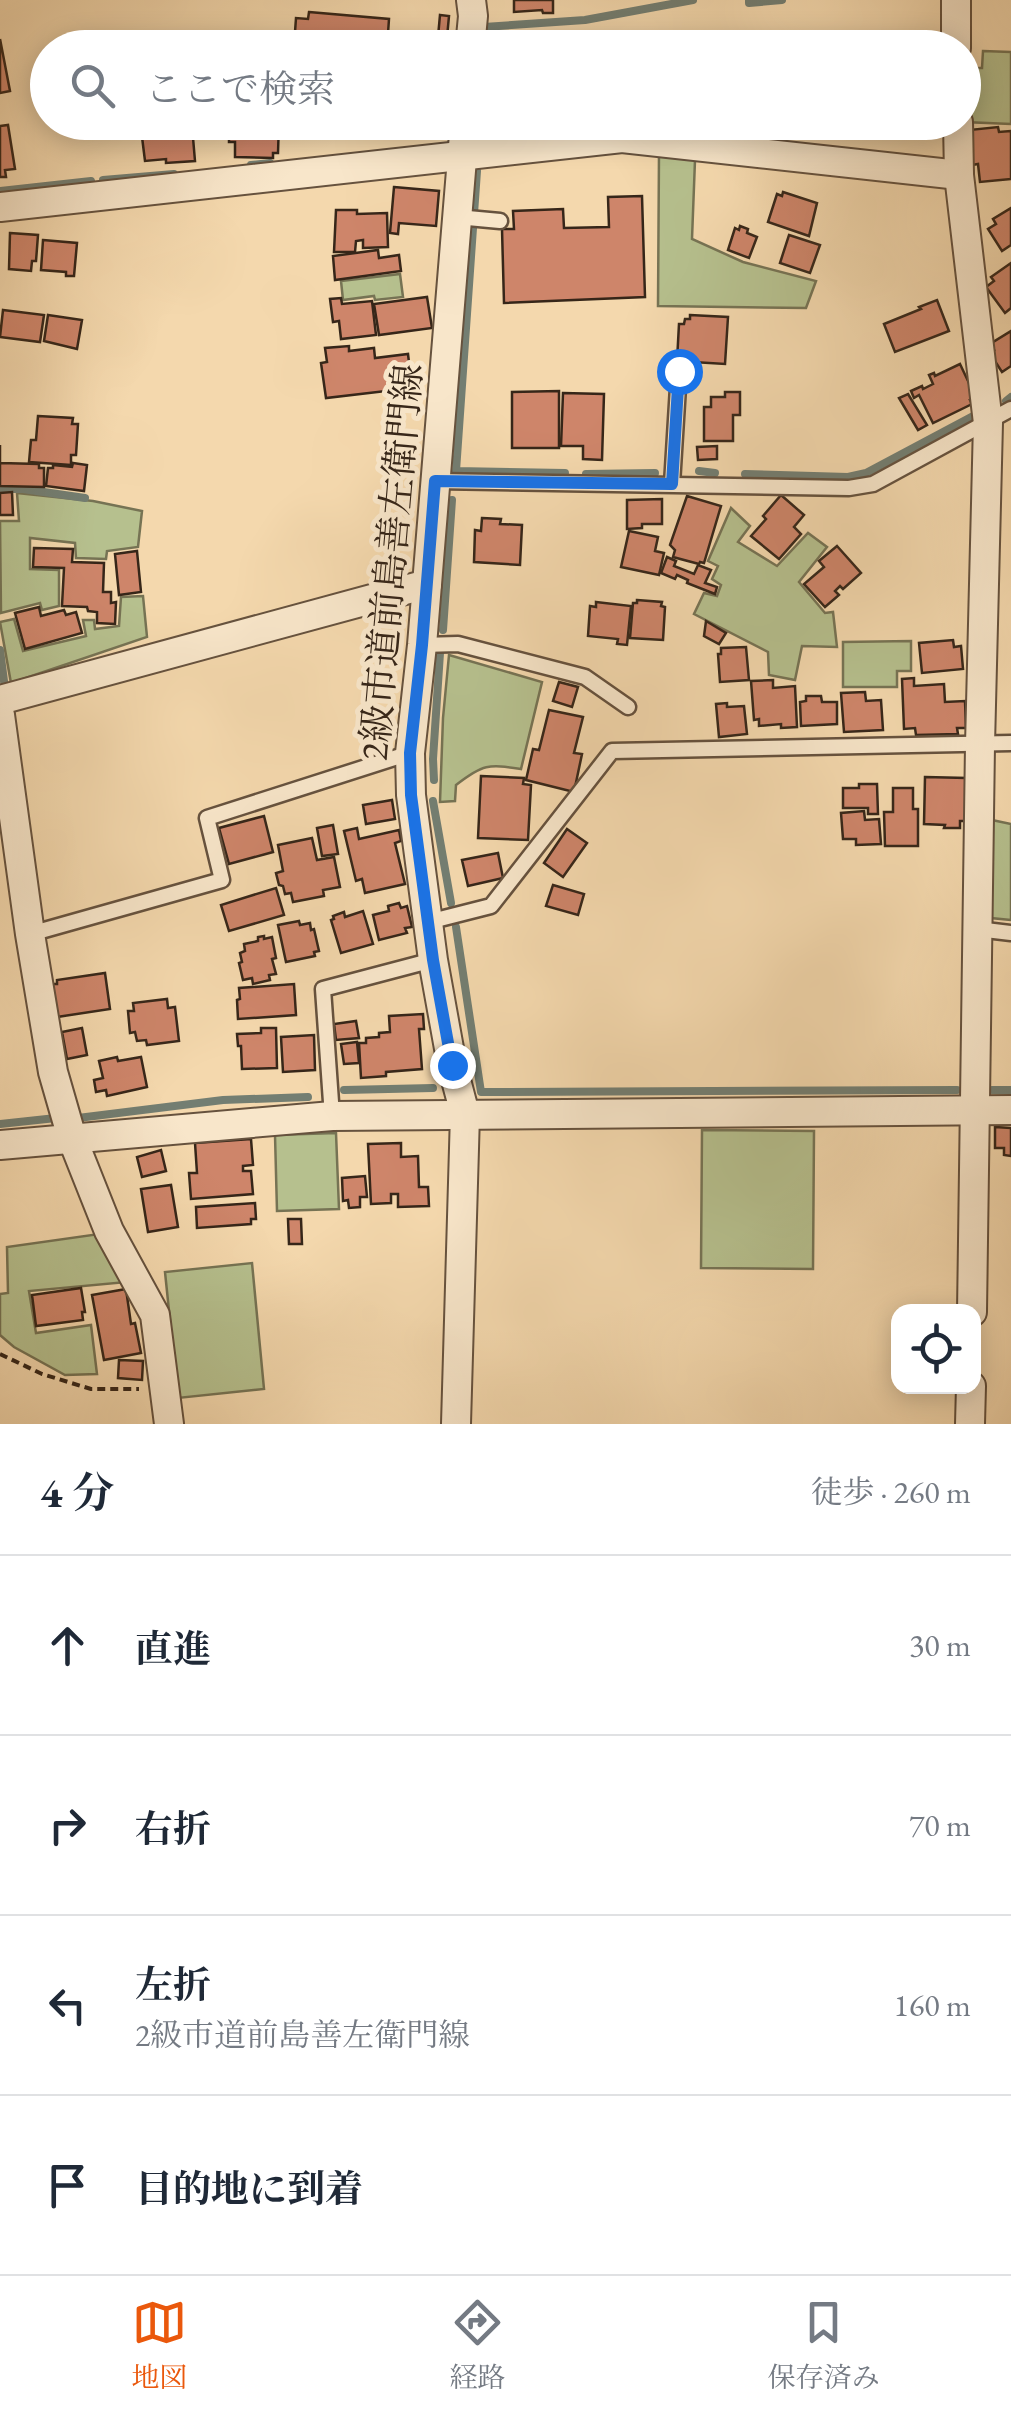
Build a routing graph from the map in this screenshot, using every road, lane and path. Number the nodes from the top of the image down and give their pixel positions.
1 (470, 0) edge
2 (956, 0) edge
3 (471, 30) edge
4 (956, 30) edge
5 (463, 140) edge
6 (605, 140) edge
7 (640, 140) edge
8 (958, 140) edge
9 (462, 157) junction
10 (959, 176) junction
11 (0, 206) edge
12 (679, 371) dead end
13 (999, 416) edge
14 (435, 481) junction
15 (672, 484) junction
16 (427, 584) junction
17 (422, 645) junction
18 (0, 700) edge
19 (628, 707) dead end
20 (0, 714) edge
21 (1011, 744) edge
22 (980, 745) junction
23 (410, 753) junction
24 (12, 901) edge
25 (428, 922) junction
26 (977, 929) junction
27 (1011, 933) edge
28 (30, 934) junction
29 (433, 960) junction
30 (975, 1110) junction
31 (1011, 1110) edge
32 (465, 1114) junction
33 (332, 1116) junction
34 (72, 1138) junction
35 (0, 1145) edge
36 (972, 1304) edge
37 (0, 1354) edge
38 (164, 1390) junction
39 (971, 1394) edge
40 (168, 1424) edge
41 (456, 1424) edge
42 (970, 1424) edge

1 - 3 street
2 - 4 street
5 - 9 street, 2級市道前島善左衛門線
6 - 9 street
7 - 10 street
8 - 10 street
9 - 11 street
9 - 14 street, 2級市道前島善左衛門線
10 - 13 street
12 - 15 lane
13 - 15 lane
13 - 22 street
14 - 15 lane
14 - 16 street, 2級市道前島善左衛門線
16 - 17 street, 2級市道前島善左衛門線
16 - 18 street
17 - 19 lane
17 - 23 street, 2級市道前島善左衛門線
20 - 24 street
21 - 22 lane
22 - 25 lane
22 - 26 street
23 - 25 street, 2級市道前島善左衛門線
23 - 28 lane
24 - 28 street
25 - 29 street, 2級市道前島善左衛門線
26 - 27 lane
26 - 30 street
28 - 34 street
29 - 32 street, 2級市道前島善左衛門線
29 - 33 lane
30 - 31 street
30 - 32 street
30 - 36 street
32 - 33 street
32 - 41 street, 2級市道前島善左衛門線
33 - 34 street
34 - 35 street
34 - 38 street
37 - 38 path
38 - 40 street
39 - 42 street

